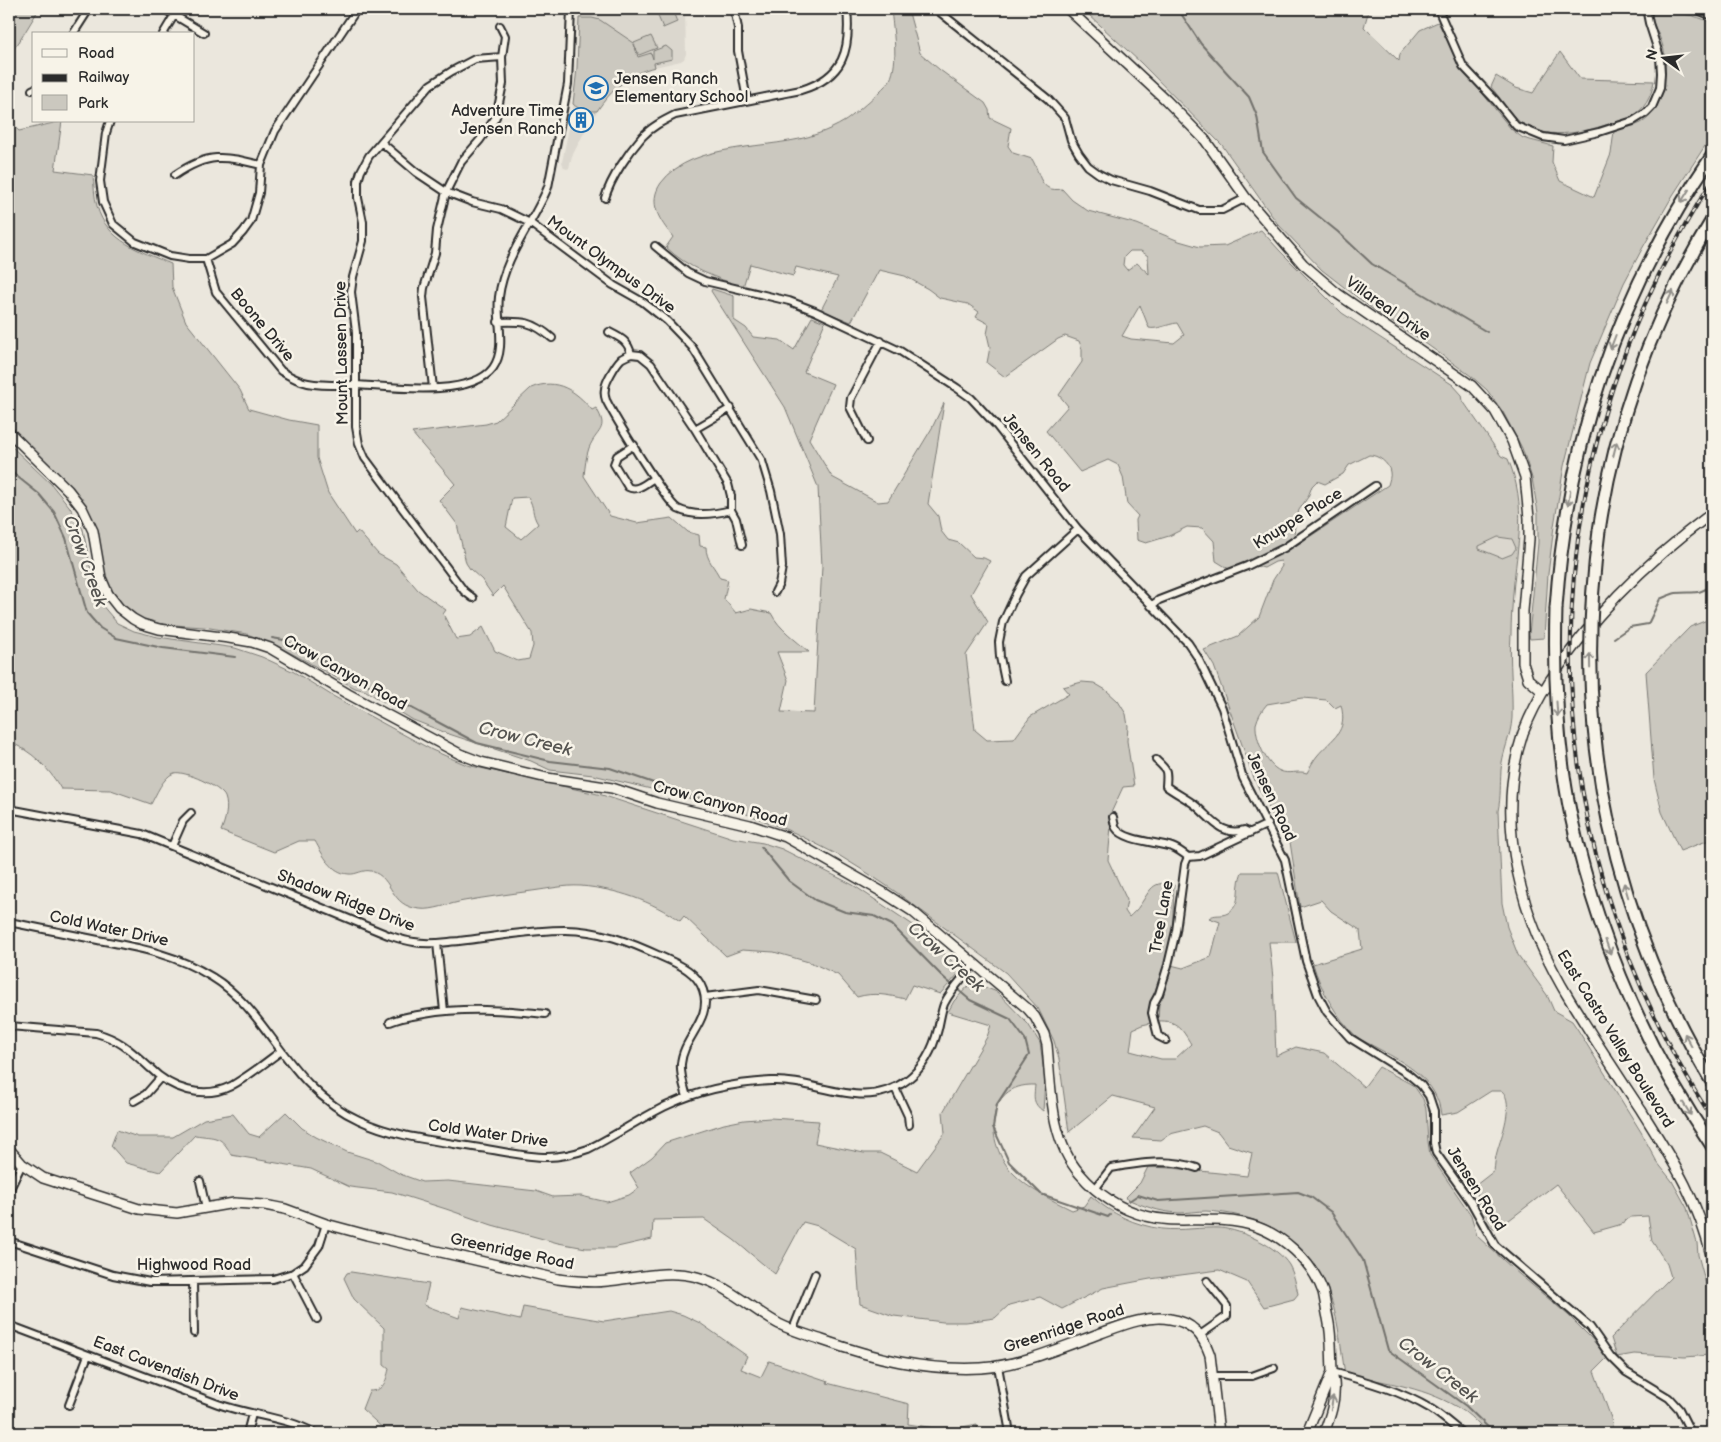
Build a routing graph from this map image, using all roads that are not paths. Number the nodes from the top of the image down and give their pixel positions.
1 (88, 9) edge
2 (164, 9) edge
3 (178, 9) edge
4 (357, 9) edge
5 (571, 9) edge
6 (734, 9) edge
7 (847, 9) edge
8 (936, 9) edge
9 (1068, 9) edge
10 (1438, 9) edge
11 (1649, 9) edge
12 (1695, 9) edge
13 (174, 15) junction
14 (1712, 16) edge
15 (500, 26) dead end
16 (74, 32) edge
17 (164, 32) edge
18 (204, 33) dead end
19 (502, 57) junction
20 (748, 100) junction
21 (110, 122) edge
22 (381, 142) junction
23 (1712, 156) edge
24 (261, 165) junction
25 (175, 175) dead end
26 (446, 192) junction
27 (605, 198) dead end
28 (1246, 198) junction
29 (1712, 220) edge
30 (530, 223) junction
31 (655, 246) dead end
32 (206, 259) junction
33 (498, 322) junction
34 (609, 332) dead end
35 (552, 338) dead end
36 (881, 341) junction
37 (632, 354) junction
38 (356, 385) junction
39 (433, 388) junction
40 (731, 408) junction
41 (695, 429) junction
42 (9, 432) edge
43 (867, 441) dead end
44 (634, 445) junction
45 (654, 478) junction
46 (1375, 486) dead end
47 (731, 510) junction
48 (1712, 513) edge
49 (1078, 529) junction
50 (742, 546) dead end
51 (775, 592) dead end
52 (473, 598) dead end
53 (1151, 606) junction
54 (1006, 680) dead end
55 (1543, 692) junction
56 (1156, 760) dead end
57 (9, 809) edge
58 (191, 813) dead end
59 (1113, 817) dead end
60 (1268, 824) junction
61 (1250, 833) junction
62 (172, 846) junction
63 (1188, 857) junction
64 (9, 922) edge
65 (437, 943) junction
66 (974, 964) junction
67 (705, 997) junction
68 (816, 1000) dead end
69 (444, 1011) junction
70 (545, 1014) dead end
71 (390, 1022) dead end
72 (9, 1026) edge
73 (1166, 1040) dead end
74 (282, 1051) junction
75 (160, 1078) junction
76 (1712, 1082) edge
77 (895, 1088) junction
78 (687, 1097) junction
79 (134, 1101) dead end
80 (909, 1125) dead end
81 (1712, 1146) edge
82 (9, 1149) edge
83 (22, 1164) junction
84 (1197, 1168) dead end
85 (200, 1181) dead end
86 (1095, 1188) junction
87 (9, 1191) edge
88 (206, 1208) junction
89 (326, 1224) junction
90 (9, 1241) edge
91 (1712, 1259) edge
92 (293, 1273) junction
93 (815, 1274) dead end
94 (193, 1282) junction
95 (1207, 1282) dead end
96 (317, 1319) dead end
97 (9, 1325) edge
98 (793, 1329) junction
99 (194, 1333) dead end
100 (1200, 1335) junction
101 (88, 1355) junction
102 (998, 1366) junction
103 (1274, 1368) dead end
104 (1332, 1372) junction
105 (1212, 1376) junction
106 (1322, 1396) junction
107 (69, 1405) dead end
108 (252, 1414) junction
109 (247, 1433) edge
110 (315, 1433) edge
111 (1010, 1433) edge
112 (1220, 1433) edge
113 (1307, 1433) edge
114 (1313, 1433) edge
115 (1324, 1433) edge
116 (1462, 1433) edge
117 (1691, 1433) edge

1 - 16 street
2 - 13 street
3 - 13 street
4 - 24 street
5 - 30 street, Boone Drive
6 - 20 street
7 - 20 street
8 - 28 street
9 - 28 main road, Villareal Drive
10 - 11 street
12 - 14 street
13 - 17 street
13 - 18 street
15 - 19 street
19 - 22 street, Mount Lassen Drive
19 - 26 street
20 - 27 street
21 - 32 street
22 - 26 street, Mount Olympus Drive
22 - 38 street, Mount Lassen Drive
23 -> 81 highway, bridge
24 - 25 street
24 - 32 street
26 - 30 street, Mount Olympus Drive
26 - 39 street
28 - 55 main road, Villareal Drive
76 -> 29 highway, bridge
30 - 33 street, Boone Drive
30 - 40 street, Mount Olympus Drive
31 - 36 street, Jensen Road
32 - 38 street, Boone Drive
33 - 35 street
33 - 39 street, Boone Drive
34 - 37 street
36 - 43 street
36 - 49 street, Jensen Road
37 - 41 street
37 - 44 street
38 - 39 street, Boone Drive
38 - 52 street, Mount Lassen Drive
40 - 41 street
40 - 51 street, Mount Olympus Drive
41 - 47 street
42 - 66 main road, Crow Canyon Road
44 - 45 street
44 - 45 street
45 - 47 street
46 - 53 street, Knuppe Place
47 - 50 street
48 - 55 main road, East Castro Valley Boulevard
49 - 53 street, Jensen Road
49 - 54 street
53 - 60 street, Jensen Road
55 - 91 main road, East Castro Valley Boulevard
56 - 61 street
57 - 62 street, Shadow Ridge Drive
58 - 62 street
59 - 63 street
60 - 61 street
60 - 117 street, Jensen Road
61 - 63 street
62 - 65 street, Shadow Ridge Drive
63 - 73 street, Tree Lane
64 - 74 street, Cold Water Drive
65 - 67 street, Shadow Ridge Drive
65 - 69 street
66 - 77 street, Cold Water Drive
66 - 86 main road, Crow Canyon Road
67 - 68 street
67 - 78 street
69 - 70 street
69 - 71 street
72 - 75 street
74 - 75 street
74 - 78 street, Cold Water Drive
75 - 79 street
77 - 78 street, Cold Water Drive
77 - 80 street
82 - 83 main road, Greenridge Road
83 - 87 street
83 - 88 main road, Greenridge Road
84 - 86 street
85 - 88 street
86 - 104 main road, Crow Canyon Road
88 - 89 main road, Greenridge Road
89 - 92 street, Highwood Road
89 - 98 main road, Greenridge Road
90 - 94 street, Highwood Road
92 - 94 street, Highwood Road
92 - 96 street
93 - 98 street
94 - 99 street
95 - 100 street
97 - 101 street, East Cavendish Drive
98 - 102 main road, Greenridge Road
100 - 102 main road, Greenridge Road
100 - 105 main road
101 - 107 street
101 - 108 street, East Cavendish Drive
102 - 111 street
103 - 105 street
104 - 106 main road, Crow Canyon Road
115 -> 104 main road, Crow Canyon Road
104 - 116 street
105 - 112 main road
106 - 113 main road, Crow Canyon Road
106 - 114 main road
108 - 109 street
108 - 110 street, East Cavendish Drive

